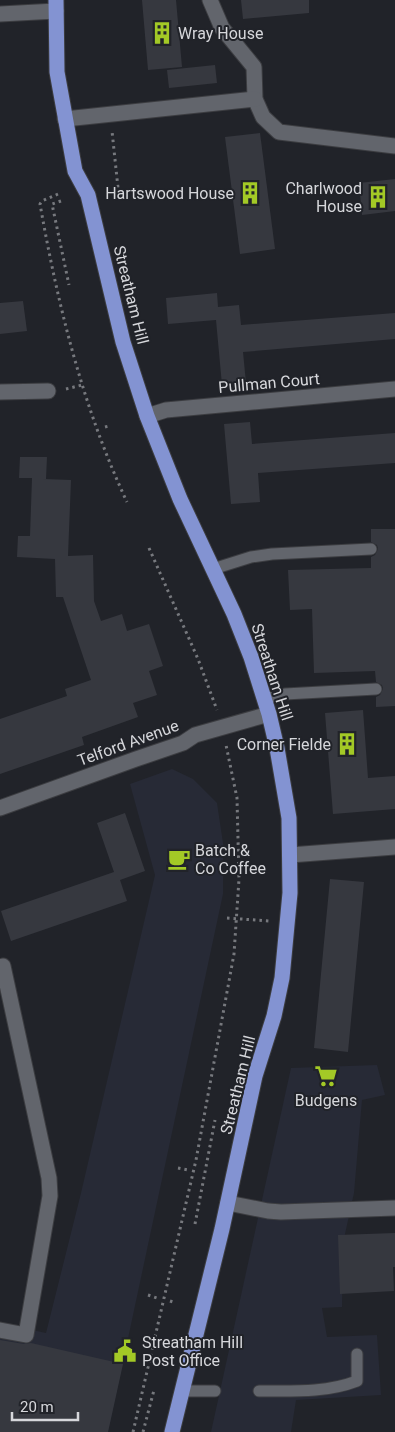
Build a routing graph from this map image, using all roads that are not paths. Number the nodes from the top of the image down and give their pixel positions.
1 (210, 0) edge
2 (56, 6) edge
3 (0, 14) edge
4 (255, 100) junction
5 (65, 119) junction
6 (395, 146) edge
7 (395, 389) edge
8 (48, 391) dead end
9 (0, 392) edge
10 (147, 416) junction
11 (371, 549) dead end
12 (213, 568) junction
13 (376, 689) dead end
14 (264, 699) junction
15 (269, 714) junction
16 (0, 808) edge
17 (395, 847) edge
18 (290, 855) junction
19 (3, 966) dead end
20 (228, 1203) junction
21 (395, 1208) edge
22 (0, 1330) edge
23 (357, 1354) dead end
24 (181, 1391) junction
25 (215, 1391) dead end
26 (258, 1391) dead end
27 (172, 1432) edge

1 - 4 street
2 - 3 street
2 - 5 highway, Streatham Hill
4 - 5 street
4 - 6 street
5 - 10 highway, Streatham Hill
7 - 10 street, Pullman Court
8 - 9 street
10 - 12 highway, Streatham Hill
11 - 12 lane
12 - 14 highway, Streatham Hill
13 - 14 lane
14 - 15 highway, Streatham Hill
15 - 16 street, Telford Avenue
15 - 18 highway, Streatham Hill
17 - 18 street
18 - 20 highway, Streatham Hill
19 - 22 street
20 - 21 street
20 - 24 highway, Streatham Hill
23 - 26 lane
24 - 25 lane
24 - 27 highway, Streatham Hill

